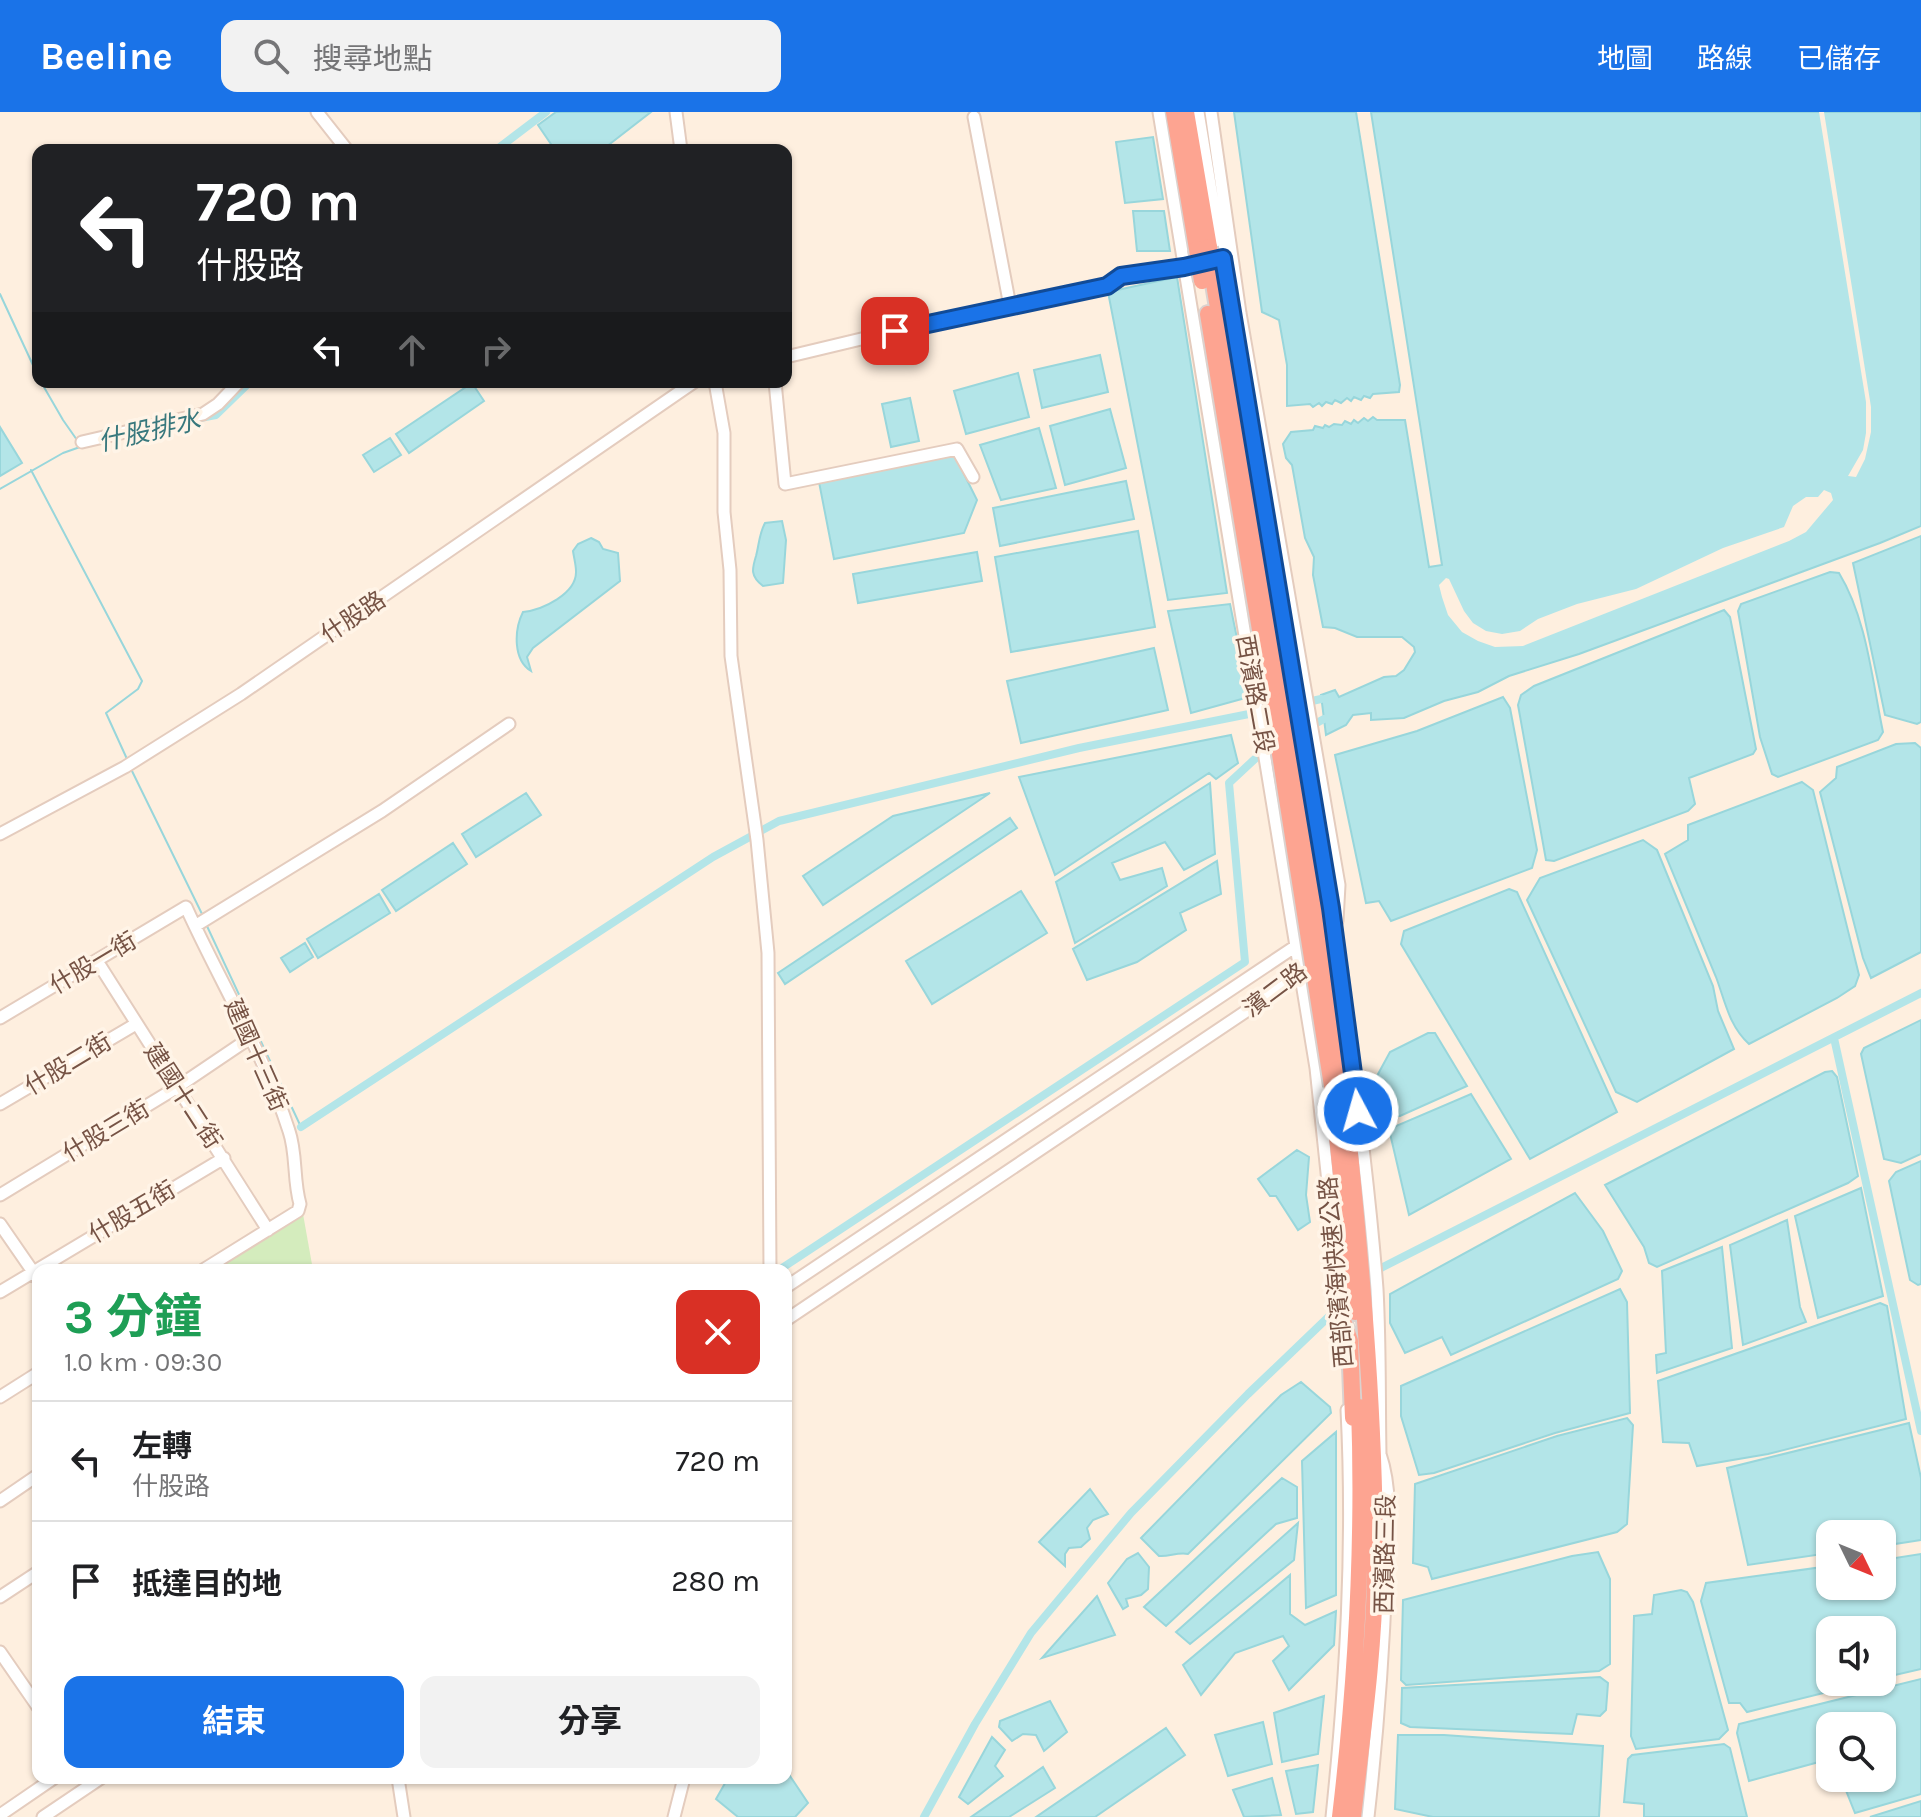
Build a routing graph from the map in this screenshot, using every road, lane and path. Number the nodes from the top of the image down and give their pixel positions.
1 (317, 112) edge
2 (676, 112) edge
3 (1159, 112) edge
4 (1174, 112) edge
5 (1186, 112) edge
6 (1198, 112) edge
7 (1211, 112) edge
8 (974, 117) dead end
9 (342, 144) edge
10 (680, 144) edge
11 (1203, 248) junction
12 (1227, 257) junction
13 (1184, 267) junction
14 (1010, 306) junction
15 (792, 356) edge
16 (233, 388) edge
17 (685, 388) edge
18 (716, 388) edge
19 (776, 388) edge
20 (82, 442) dead end
21 (973, 477) dead end
22 (1283, 700) junction
23 (509, 724) dead end
24 (0, 834) edge
25 (186, 907) joint
26 (195, 926) junction
27 (1335, 937) junction
28 (1295, 945) junction
29 (97, 961) junction
30 (1300, 976) junction
31 (0, 1018) edge
32 (136, 1024) junction
33 (250, 1038) junction
34 (176, 1088) junction
35 (0, 1104) edge
36 (224, 1158) junction
37 (0, 1195) edge
38 (0, 1224) edge
39 (268, 1230) junction
40 (54, 1264) edge
41 (213, 1264) edge
42 (770, 1264) edge
43 (1356, 1266) junction
44 (32, 1269) edge
45 (32, 1277) edge
46 (792, 1283) edge
47 (0, 1292) edge
48 (1360, 1305) junction
49 (792, 1316) edge
50 (32, 1377) edge
51 (0, 1397) edge
52 (1380, 1454) junction
53 (32, 1479) edge
54 (0, 1501) edge
55 (32, 1576) edge
56 (1375, 1577) junction
57 (0, 1597) edge
58 (0, 1652) edge
59 (32, 1698) edge
60 (45, 1784) edge
61 (92, 1784) edge
62 (399, 1784) edge
63 (682, 1784) edge
64 (0, 1815) edge
65 (43, 1817) edge
66 (404, 1817) edge
67 (674, 1817) edge
68 (1332, 1817) edge
69 (1340, 1817) edge
70 (1353, 1817) edge
71 (1368, 1817) edge

1 - 9 street
2 - 10 street
3 - 13 street, 西濱路二段
4 - 11 highway, 西部濱海快速公路
5 - 11 highway, 西部濱海快速公路
6 - 12 street
7 - 12 street
8 - 14 street
11 - 22 highway, 西部濱海快速公路, bridge
12 - 13 street
12 - 22 street
13 - 14 street
13 - 22 street, 西濱路二段
14 - 15 street
16 - 20 street
17 - 24 street, 什股路
18 - 42 street
19 - 21 street
22 - 27 street, 西濱路二段
22 - 28 street, 西濱路二段
22 - 43 highway, 西部濱海快速公路, bridge
23 - 26 street
25 - 26 street, 建國十三街
25 - 29 street, 什股一街
26 - 33 street, 建國十三街
27 - 28 street, 濱二路
27 - 30 street, 濱二路
27 - 43 street, 西濱路二段
28 - 30 street, 西濱路二段
28 - 46 street, 濱二路
29 - 31 street, 什股一街
29 - 32 street, 建國十二街
30 - 43 street, 西濱路二段
30 - 49 street, 濱二路
32 - 34 street, 建國十二街
32 - 35 street, 什股二街
33 - 34 street, 什股三街
33 - 39 street, 建國十三街
34 - 36 street, 建國十二街
34 - 37 street, 什股三街
36 - 39 street, 建國十二街
36 - 40 street, 什股五街
38 - 44 street
39 - 41 street
43 - 48 highway, 西部濱海快速公路
43 - 48 street
45 - 47 street, 什股五街
48 - 52 street, 西濱路三段
48 - 56 highway, 西部濱海快速公路
48 - 68 street, 西濱路三段
48 - 69 highway
50 - 51 street
52 - 56 highway
52 - 71 street, 西濱路三段
53 - 54 street
55 - 57 street
56 - 70 highway, 西部濱海快速公路
58 - 59 street
60 - 64 street
61 - 65 street
62 - 66 street
63 - 67 street

